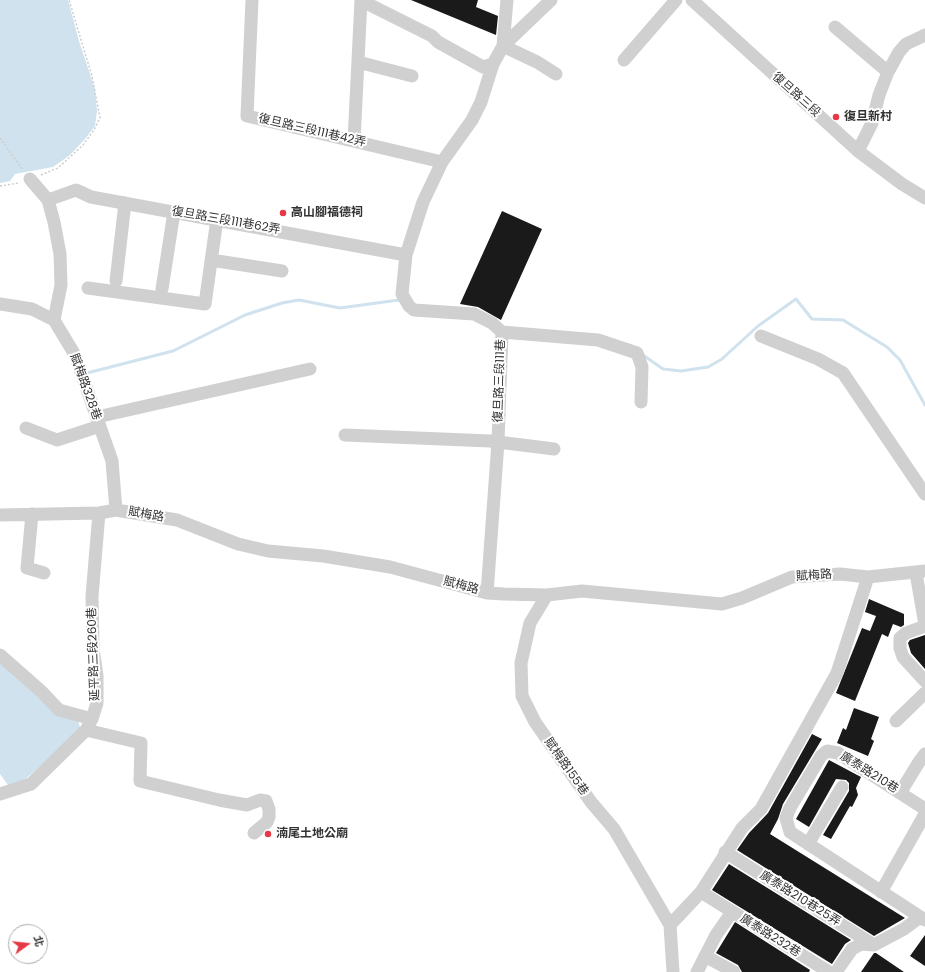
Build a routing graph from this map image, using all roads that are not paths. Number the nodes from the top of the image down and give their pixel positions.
1 (252, 0) edge
2 (361, 0) edge
3 (367, 0) edge
4 (507, 0) edge
5 (551, 0) edge
6 (676, 0) edge
7 (692, 0) edge
8 (835, 27) dead end
9 (925, 35) edge
10 (503, 46) junction
11 (624, 60) dead end
12 (358, 62) junction
13 (493, 64) junction
14 (888, 72) junction
15 (556, 74) dead end
16 (412, 76) dead end
17 (354, 141) junction
18 (858, 151) junction
19 (442, 162) junction
20 (30, 179) road end
21 (925, 198) edge
22 (48, 200) junction
23 (125, 203) junction
24 (174, 212) junction
25 (217, 220) junction
26 (406, 255) junction
27 (211, 260) junction
28 (282, 271) dead end
29 (116, 281) dead end
30 (88, 288) dead end
31 (162, 288) dead end
32 (0, 304) edge
33 (54, 320) junction
34 (502, 332) junction
35 (761, 336) dead end
36 (310, 368) dead end
37 (641, 402) dead end
38 (98, 421) junction
39 (26, 428) dead end
40 (345, 435) dead end
41 (498, 442) junction
42 (554, 449) dead end
43 (925, 494) edge
44 (116, 510) junction
45 (99, 513) junction
46 (32, 514) junction
47 (0, 515) edge
48 (920, 572) edge
49 (44, 573) dead end
50 (868, 577) junction
51 (487, 593) junction
52 (547, 595) junction
53 (925, 626) edge
54 (0, 656) edge
55 (925, 681) edge
56 (925, 693) edge
57 (896, 721) dead end
58 (89, 724) junction
59 (925, 754) edge
60 (842, 787) dead end
61 (1, 792) edge
62 (900, 793) junction
63 (925, 809) edge
64 (925, 814) edge
65 (254, 833) dead end
66 (808, 844) junction
67 (726, 852) junction
68 (701, 892) junction
69 (881, 892) junction
70 (732, 912) junction
71 (922, 919) edge
72 (670, 925) junction
73 (874, 945) junction
74 (705, 956) junction
75 (672, 972) edge
76 (697, 972) edge
77 (734, 972) edge
78 (829, 972) edge
79 (836, 972) edge

1 - 17 street, 復旦路三段111巷42弄
2 - 12 street
3 - 13 street
4 - 10 street
5 - 10 street, 復旦路三段111巷
6 - 11 street
7 - 18 street, 復旦路三段
8 - 14 street
9 - 14 street
10 - 13 street, 復旦路三段111巷
10 - 15 street
12 - 16 street
12 - 17 street
13 - 19 street, 復旦路三段111巷
14 - 18 street
17 - 19 street, 復旦路三段111巷42弄
18 - 21 street, 復旦路三段
19 - 26 street, 復旦路三段111巷
20 - 22 street
22 - 23 street, 復旦路三段111巷62弄
22 - 33 street
23 - 24 street, 復旦路三段111巷62弄
23 - 29 street
24 - 25 street, 復旦路三段111巷62弄
24 - 31 street
25 - 26 street, 復旦路三段111巷62弄
25 - 27 street
26 - 34 street, 復旦路三段111巷
27 - 28 street
27 - 30 street
32 - 33 street
33 - 38 street, 賦梅路328巷
34 - 37 street
34 - 41 street, 復旦路三段111巷
35 - 43 street
36 - 38 street
38 - 39 street
38 - 44 street, 賦梅路328巷
40 - 41 street
41 - 42 street
41 - 51 street, 復旦路三段111巷
44 - 45 street, 賦梅路
44 - 51 street, 賦梅路
45 - 46 street, 賦梅路
45 - 58 street, 延平路三段260巷
46 - 47 street, 賦梅路
46 - 49 street
48 - 50 street, 賦梅路
48 - 53 street
50 - 52 street, 賦梅路
50 - 67 street
51 - 52 street, 賦梅路
52 - 72 street, 賦梅路155巷
53 - 55 street
54 - 58 street
56 - 57 street
58 - 61 street
58 - 65 street
59 - 62 street
60 - 66 street
62 - 63 street, 廣泰路210巷
62 - 66 street, 廣泰路210巷
64 - 69 street
66 - 69 street, 廣泰路210巷
67 - 68 street
67 - 73 street, 廣泰路210巷25弄
68 - 70 street, 廣泰路232巷
68 - 72 street
69 - 71 street, 廣泰路210巷
70 - 74 street, 廣泰路232巷
70 - 78 street, 廣泰路232巷
71 - 73 street
72 - 75 street
73 - 79 street
74 - 76 street, 廣泰路232巷
74 - 77 street

